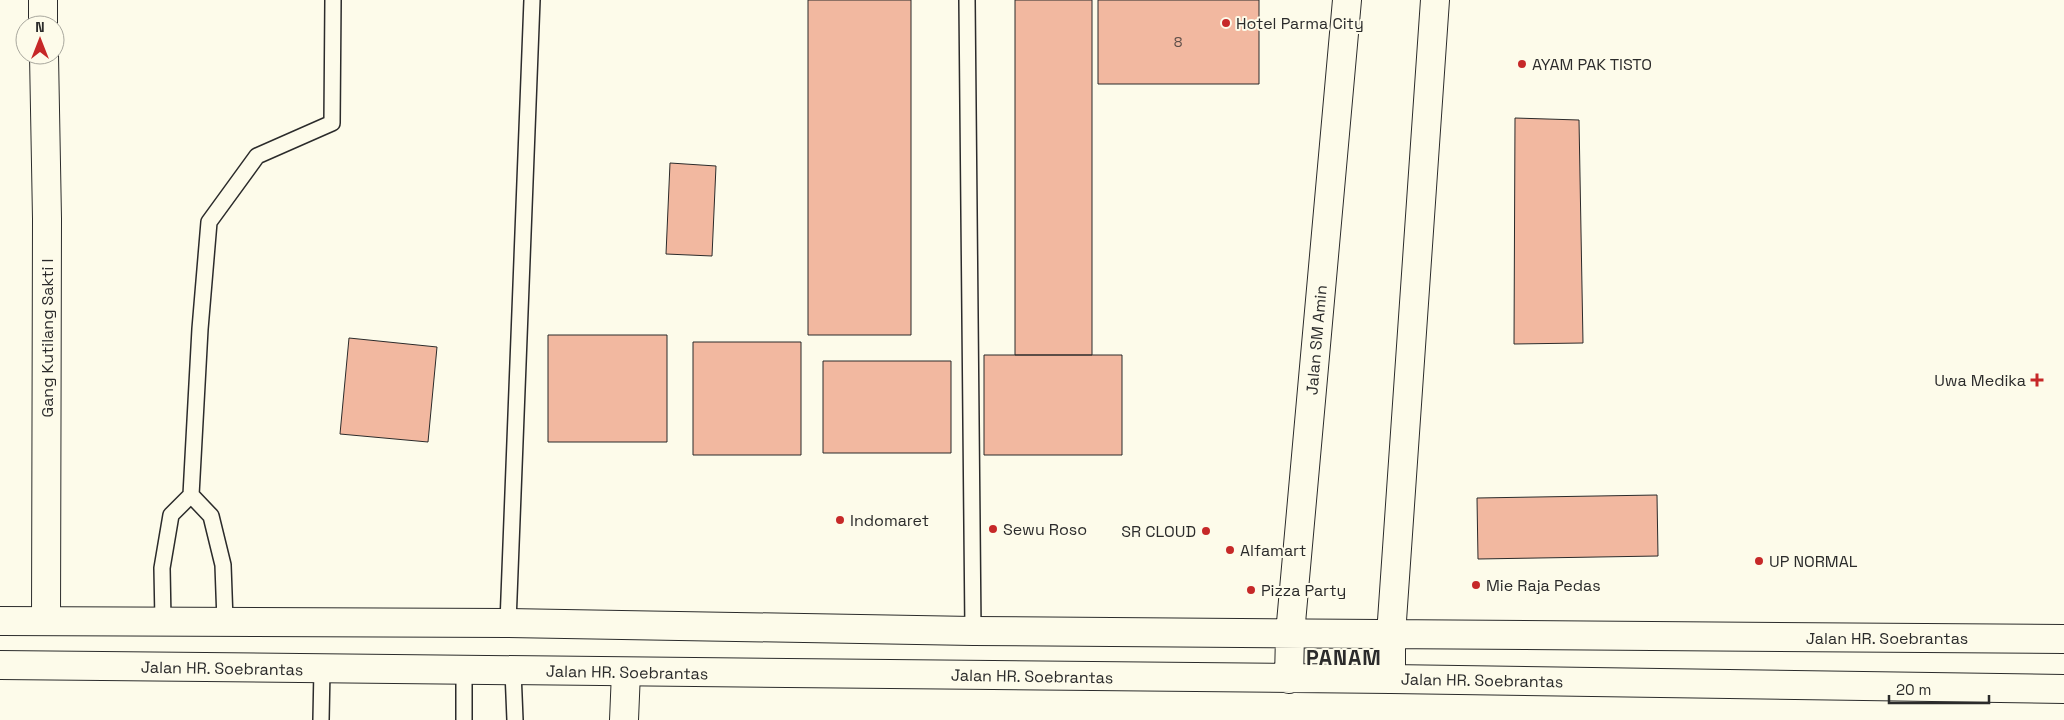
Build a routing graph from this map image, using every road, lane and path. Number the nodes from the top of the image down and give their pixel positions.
1 (43, 0) edge
2 (333, 0) edge
3 (532, 0) edge
4 (967, 0) edge
5 (1346, 0) edge
6 (1435, 0) edge
7 (43, 15) edge
8 (44, 65) edge
9 (191, 495) junction
10 (0, 621) edge
11 (46, 622) junction
12 (163, 622) junction
13 (226, 622) junction
14 (508, 622) junction
15 (973, 631) junction
16 (1290, 634) junction
17 (1391, 635) junction
18 (2064, 639) edge
19 (0, 665) edge
20 (322, 669) junction
21 (464, 670) junction
22 (513, 671) junction
23 (626, 672) junction
24 (1289, 679) junction
25 (1391, 679) junction
26 (2064, 689) edge
27 (321, 720) edge
28 (464, 720) edge
29 (515, 720) edge
30 (624, 720) edge

1 - 7 main road
2 - 9 lane
3 - 14 lane
4 - 15 lane
5 - 16 main road, Jalan SM Amin
6 - 17 main road
8 - 11 main road, Gang Kutilang Sakti I
9 - 12 lane
9 - 13 lane
10 - 11 main road, Jalan HR. Soebrantas
11 - 12 main road, Jalan HR. Soebrantas
12 - 13 main road, Jalan HR. Soebrantas
13 - 14 main road, Jalan HR. Soebrantas
14 - 15 main road, Jalan HR. Soebrantas
15 - 16 main road, Jalan HR. Soebrantas
16 - 17 main road, Jalan HR. Soebrantas
16 - 24 main road, Jalan SM Amin
17 - 18 main road, Jalan HR. Soebrantas
17 - 25 main road
19 - 20 main road, Jalan HR. Soebrantas
20 - 21 main road, Jalan HR. Soebrantas
20 - 27 lane
21 - 22 main road, Jalan HR. Soebrantas
21 - 28 lane
22 - 23 main road, Jalan HR. Soebrantas
22 - 29 lane
23 - 24 main road, Jalan HR. Soebrantas
23 - 30 main road
24 - 25 main road, Jalan HR. Soebrantas
25 - 26 main road, Jalan HR. Soebrantas

